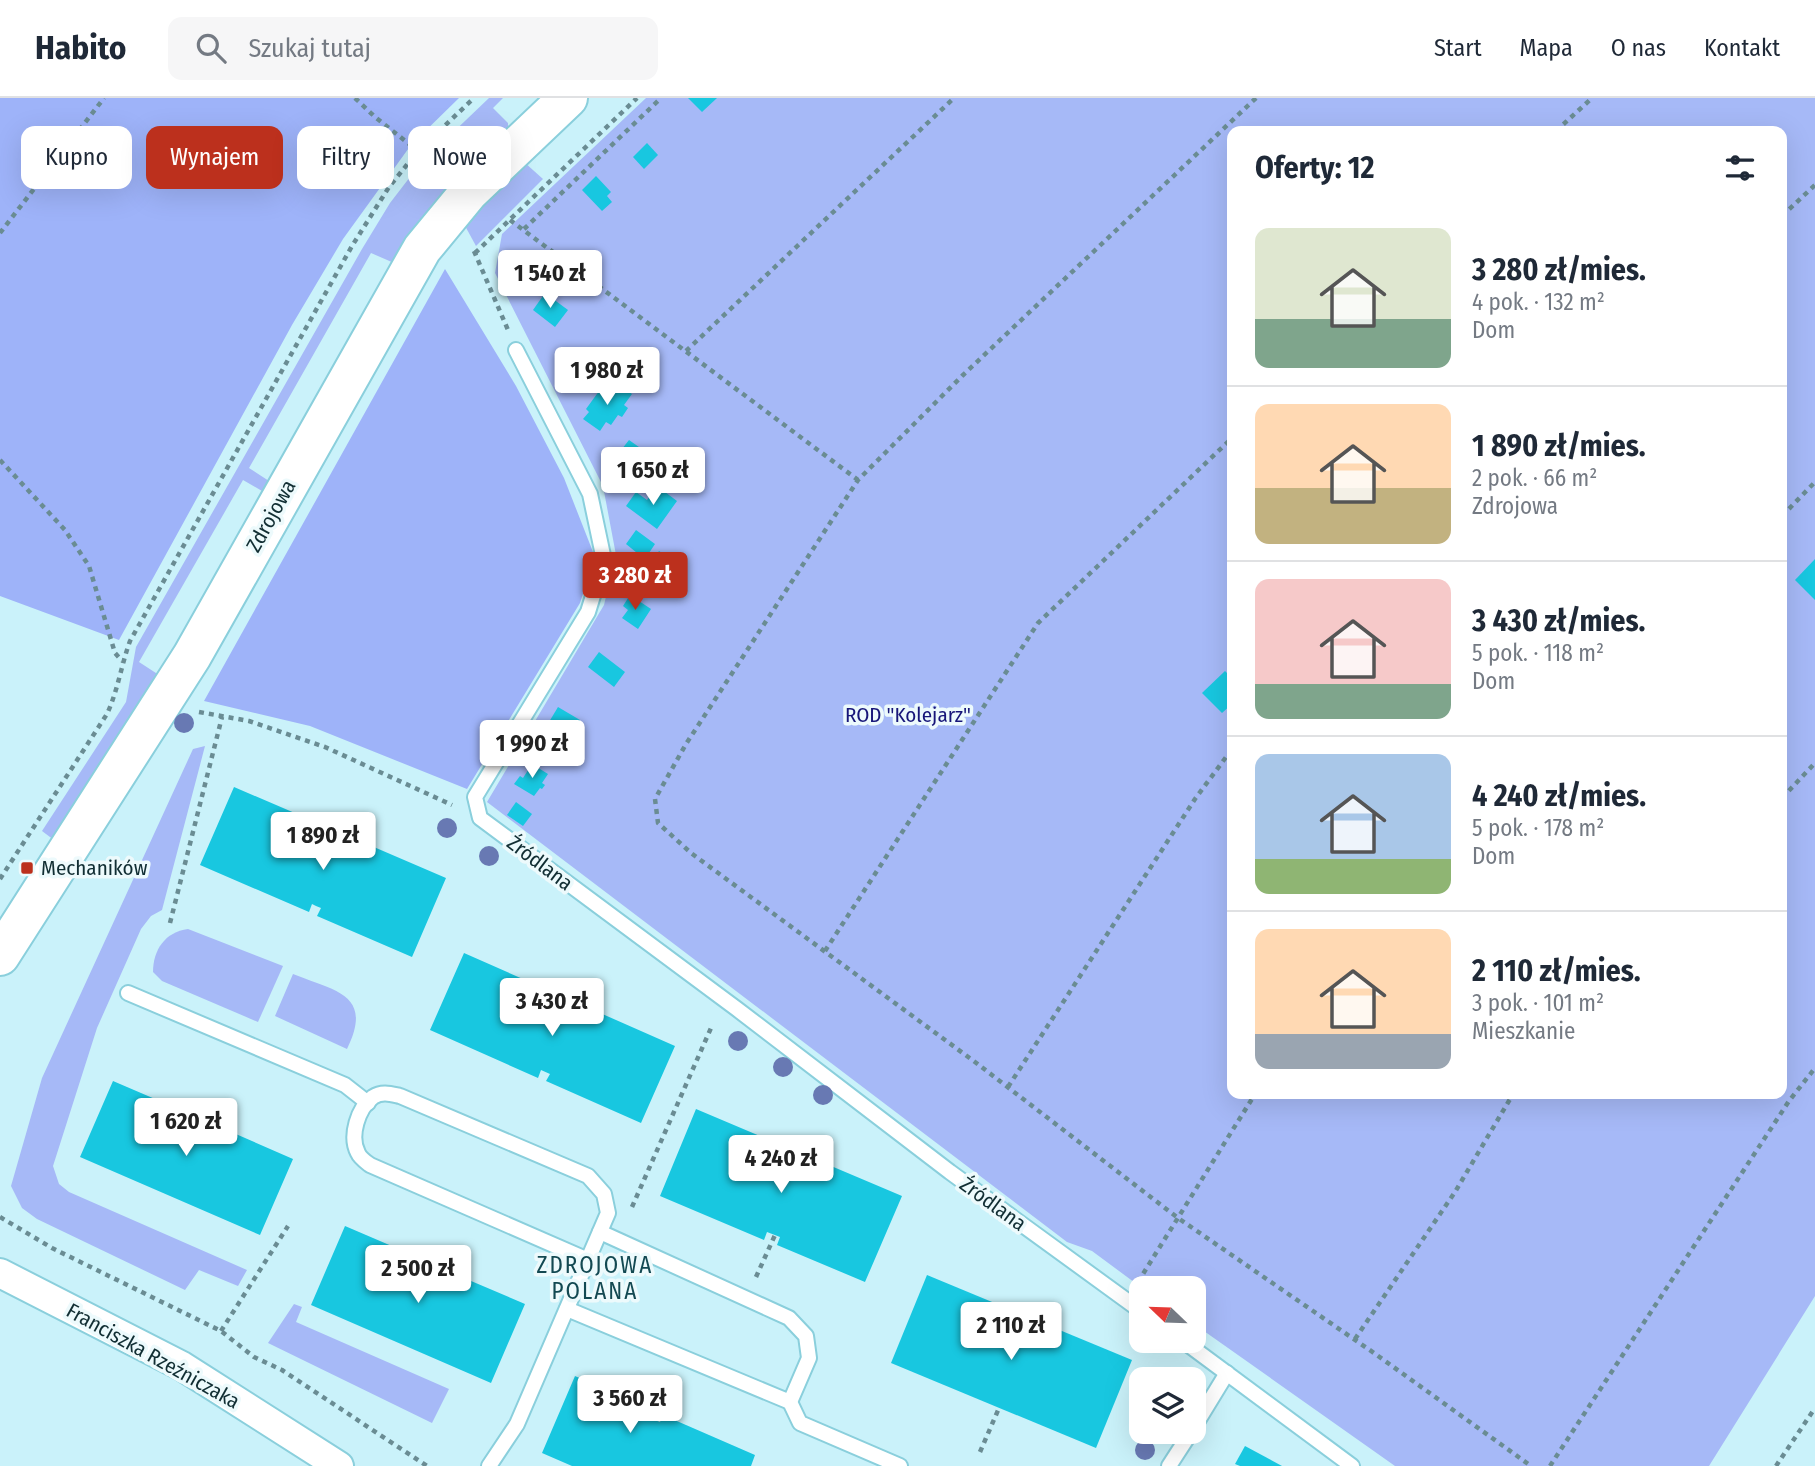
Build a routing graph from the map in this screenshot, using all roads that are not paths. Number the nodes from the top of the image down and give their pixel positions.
1 (568, 98) edge
2 (516, 350) road end
3 (0, 956) edge
4 (128, 993) dead end
5 (368, 1103) junction
6 (600, 1232) junction
7 (588, 1260) junction
8 (0, 1273) edge
9 (1129, 1302) edge
10 (567, 1309) junction
11 (1200, 1353) edge
12 (1227, 1373) junction
13 (790, 1402) junction
14 (1206, 1407) edge
15 (1183, 1444) edge
16 (339, 1466) edge
17 (489, 1466) edge
18 (900, 1466) edge
19 (1170, 1466) edge
20 (1352, 1466) edge

1 - 3 street, Zdrojowa
2 - 9 lane, Źródlana
4 - 5 lane
5 - 6 lane
5 - 7 lane
6 - 7 lane
6 - 13 lane
7 - 10 lane
8 - 16 street, Franciszka Rzeźniczaka
10 - 13 lane
10 - 17 lane
11 - 12 lane
12 - 14 lane
12 - 20 lane
13 - 18 lane
15 - 19 lane

